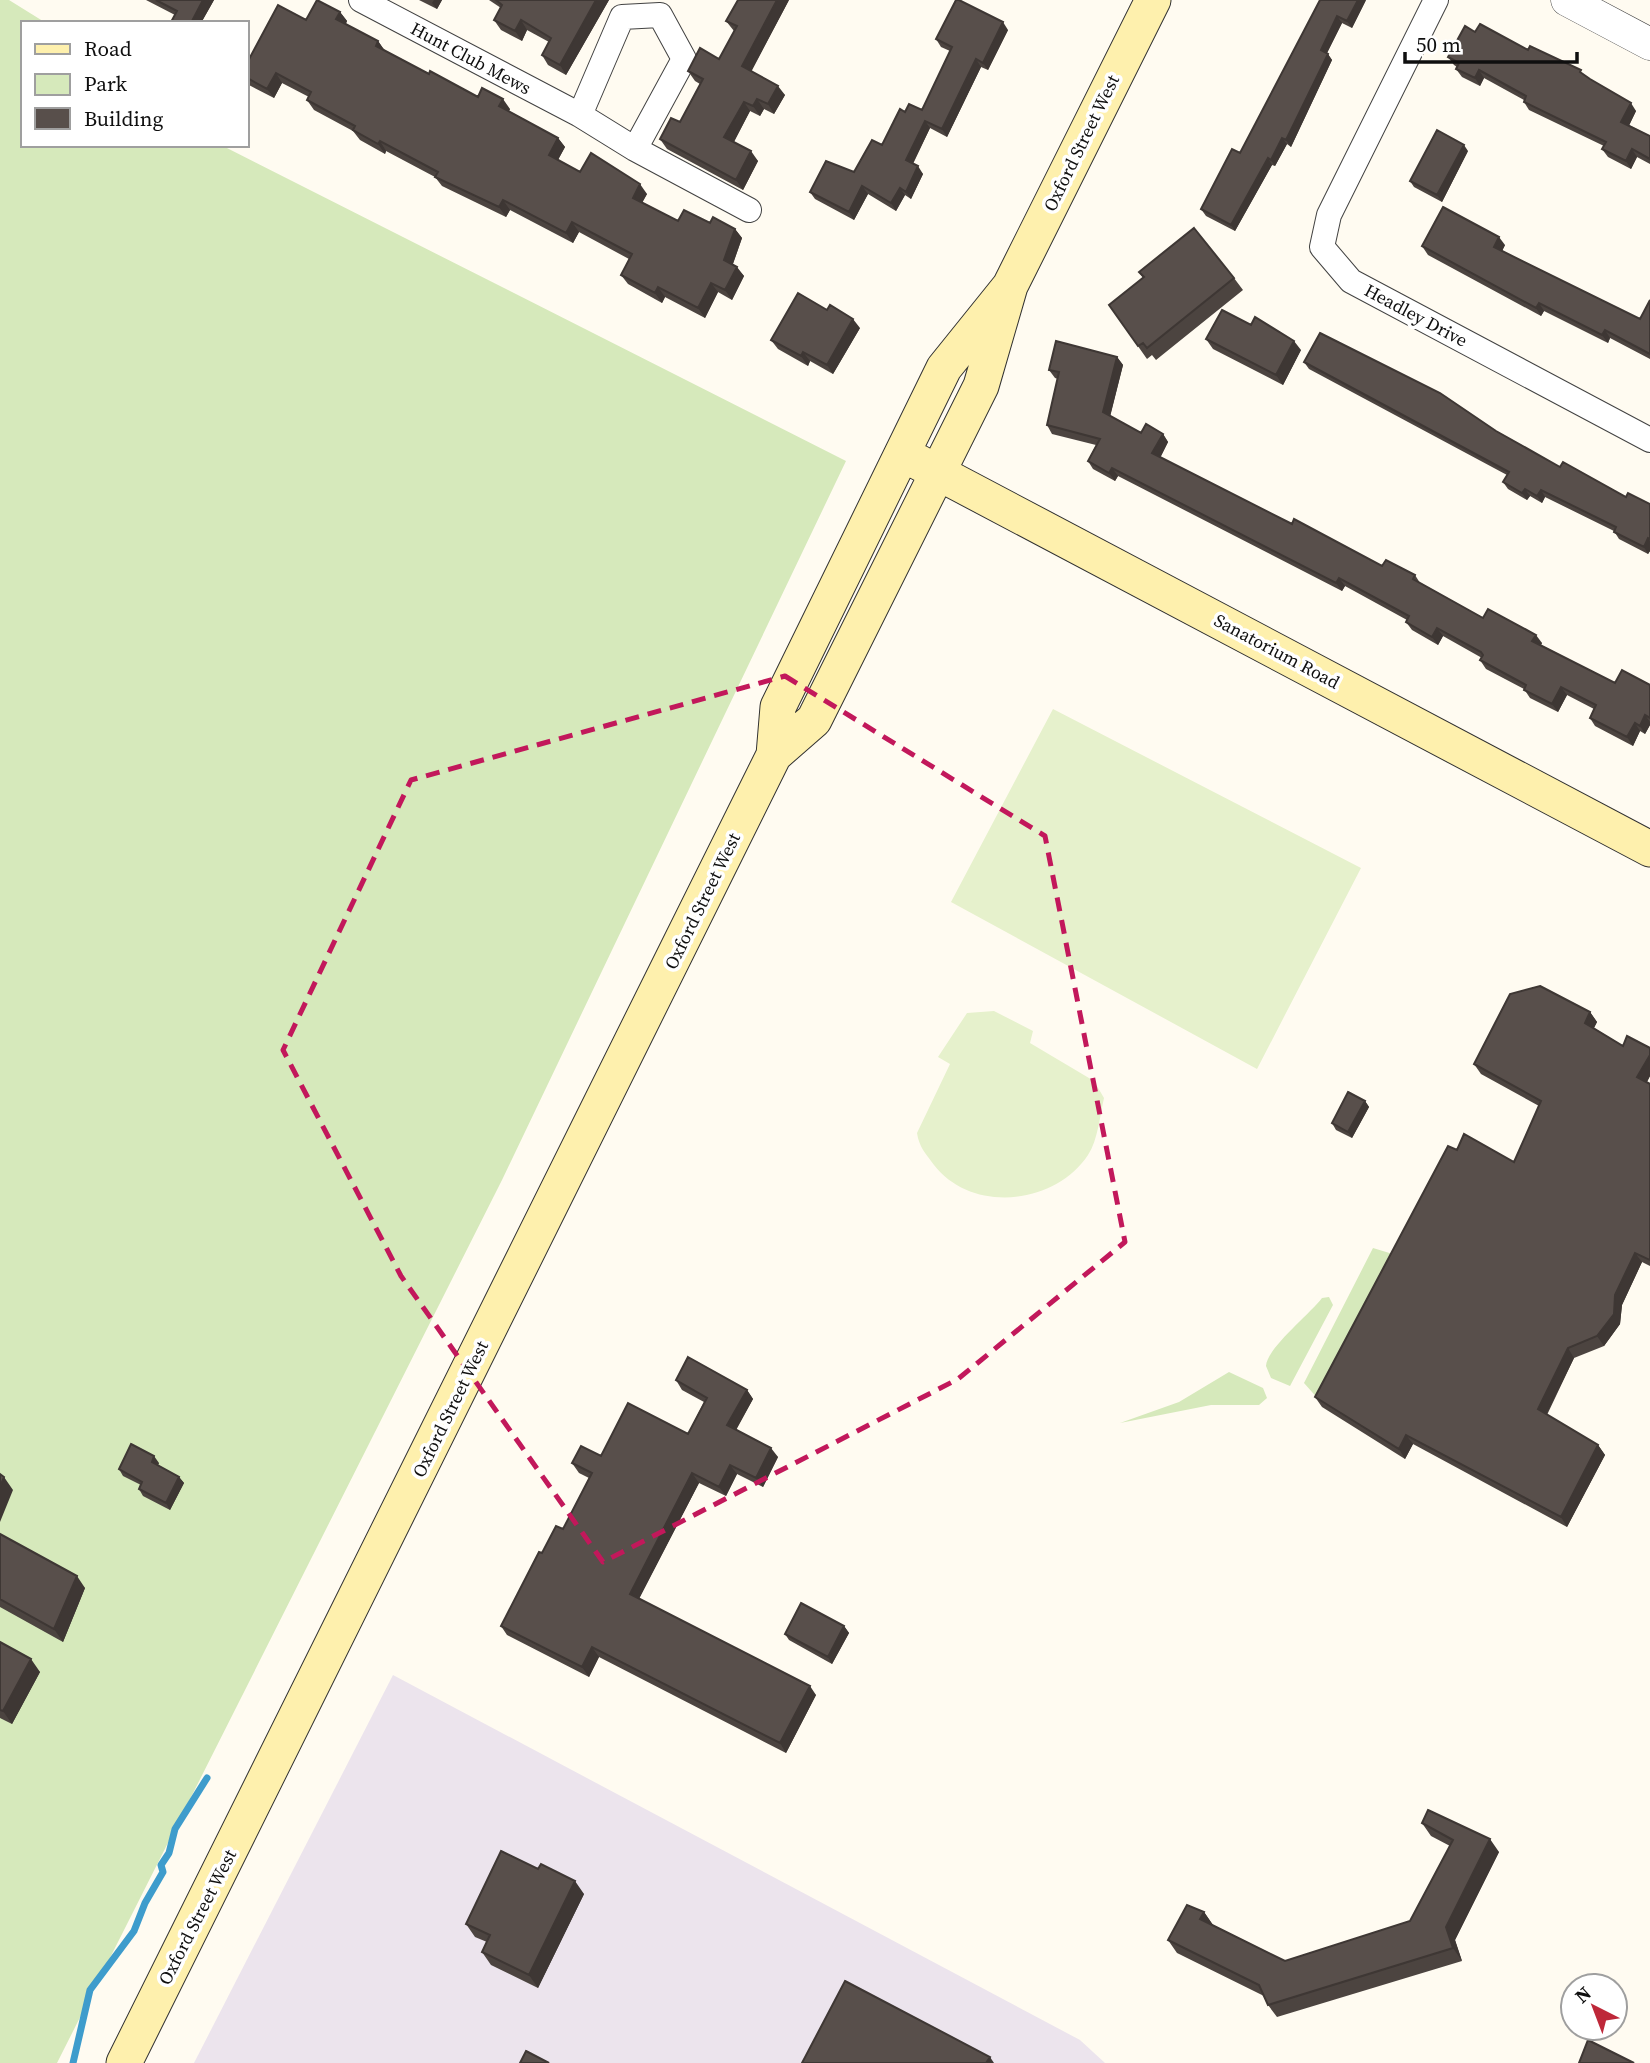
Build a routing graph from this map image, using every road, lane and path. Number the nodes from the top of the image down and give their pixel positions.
1 (361, 0) edge
2 (1153, 0) edge
3 (1436, 0) edge
4 (1567, 0) edge
5 (1650, 44) edge
6 (580, 115) junction
7 (635, 149) junction
8 (749, 211) dead end
9 (1010, 286) junction
10 (1650, 440) edge
11 (903, 454) junction
12 (938, 472) junction
13 (774, 755) junction
14 (1650, 849) edge
15 (124, 2063) edge

1 - 6 street, Hunt Club Mews
2 - 9 main road, Oxford Street West
3 - 10 street, Headley Drive
4 - 5 street
6 - 7 street, Hunt Club Mews
6 - 7 street
7 - 8 street, Hunt Club Mews
9 - 11 main road, Oxford Street West
9 - 12 main road, Oxford Street West
11 - 12 main road, Sanatorium Road
11 - 13 main road, Oxford Street West
12 - 13 main road, Oxford Street West
12 - 14 main road, Sanatorium Road
13 - 15 main road, Oxford Street West

